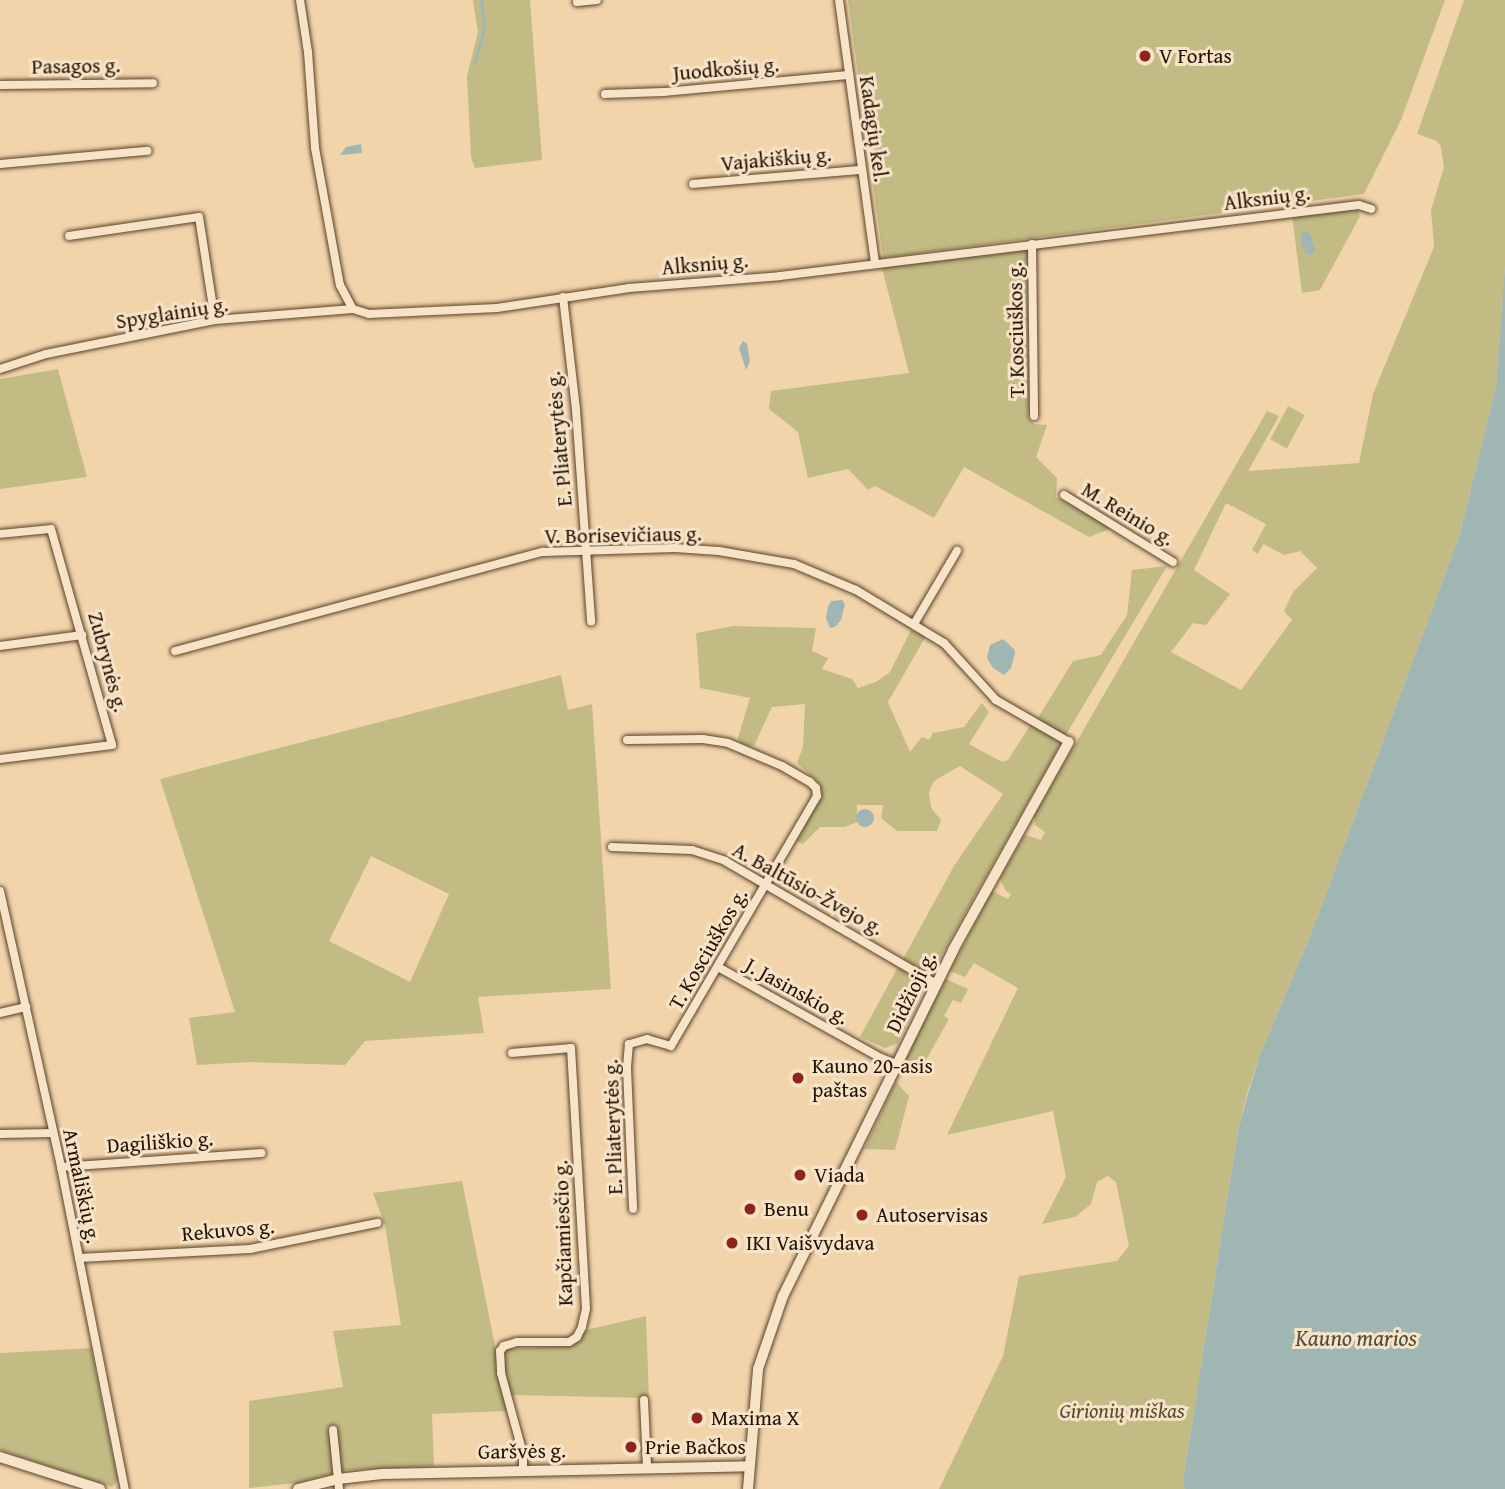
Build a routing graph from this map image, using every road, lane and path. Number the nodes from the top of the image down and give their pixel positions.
1 (300, 0) edge
2 (597, 0) edge
3 (839, 0) edge
4 (577, 2) edge
5 (849, 75) junction
6 (153, 83) dead end
7 (0, 85) edge
8 (605, 94) dead end
9 (147, 151) dead end
10 (0, 164) edge
11 (861, 170) junction
12 (693, 184) dead end
13 (1371, 209) dead end
14 (69, 236) dead end
15 (1032, 244) junction
16 (875, 262) junction
17 (564, 296) junction
18 (353, 309) junction
19 (215, 320) junction
20 (0, 369) edge
21 (1034, 416) dead end
22 (1064, 495) dead end
23 (0, 534) edge
24 (957, 551) dead end
25 (586, 553) junction
26 (1173, 562) dead end
27 (592, 621) dead end
28 (914, 624) junction
29 (82, 635) junction
30 (0, 646) edge
31 (175, 651) dead end
32 (627, 740) dead end
33 (1069, 742) joint
34 (0, 759) edge
35 (612, 847) dead end
36 (767, 883) junction
37 (0, 891) edge
38 (3, 906) edge
39 (718, 967) junction
40 (936, 984) junction
41 (26, 1007) junction
42 (0, 1013) edge
43 (629, 1044) joint
44 (512, 1053) dead end
45 (896, 1064) junction
46 (53, 1133) junction
47 (0, 1134) edge
48 (262, 1153) dead end
49 (61, 1167) junction
50 (633, 1209) dead end
51 (377, 1223) dead end
52 (79, 1258) junction
53 (644, 1400) dead end
54 (333, 1430) dead end
55 (0, 1457) edge
56 (749, 1466) junction
57 (647, 1467) junction
58 (523, 1470) junction
59 (338, 1484) edge
60 (100, 1489) edge
61 (125, 1489) edge
62 (298, 1489) edge
63 (748, 1489) edge

1 - 18 street
2 - 4 street
3 - 5 street, Kadagių kel.
5 - 8 street, Juodkošių g.
5 - 11 street, Kadagių kel.
6 - 7 street, Pasagos g.
9 - 10 street
11 - 12 street, Vajakiškių g.
11 - 16 street, Kadagių kel.
13 - 15 street, Alksnių g.
14 - 19 street
15 - 16 street, Alksnių g.
15 - 21 street, T. Kosciuškos g.
16 - 17 street, Alksnių g.
17 - 18 street, Alksnių g.
17 - 25 street, E. Pliaterytės g.
18 - 19 street, Spyglainių g.
19 - 20 street, Spyglainių g.
22 - 26 street, M. Reinio g.
23 - 29 street, Zubrynės g.
24 - 28 street
25 - 27 street, E. Pliaterytės g.
25 - 28 street, V. Borisevičiaus g.
25 - 31 street, V. Borisevičiaus g.
28 - 33 street, V. Borisevičiaus g.
29 - 30 street
29 - 34 street, Zubrynės g.
32 - 36 street, T. Kosciuškos g.
33 - 40 main road, Didžioji g.
35 - 36 street, A. Baltūsio-Žvejo g.
36 - 39 street, T. Kosciuškos g.
36 - 40 street, A. Baltūsio-Žvejo g.
37 - 38 street, Armališkių g.
38 - 41 street, Armališkių g.
39 - 43 street, T. Kosciuškos g.
39 - 45 street, J. Jasinskio g.
40 - 45 main road, Didžioji g.
41 - 42 street
41 - 46 street, Armališkių g.
43 - 50 street, E. Pliaterytės g.
44 - 58 street, Kapčiamiesčio g.
45 - 56 main road, Didžioji g.
46 - 47 street
46 - 49 street, Armališkių g.
48 - 49 street, Dagiliškio g.
49 - 52 street, Armališkių g.
51 - 52 street, Rekuvos g.
52 - 61 street, Armališkių g.
53 - 57 street
54 - 59 street
55 - 60 main road
56 - 57 main road, Garšvės g.
56 - 63 main road, Didžioji g.
57 - 58 main road, Garšvės g.
58 - 59 main road, Garšvės g.
59 - 62 main road, Garšvės g.

